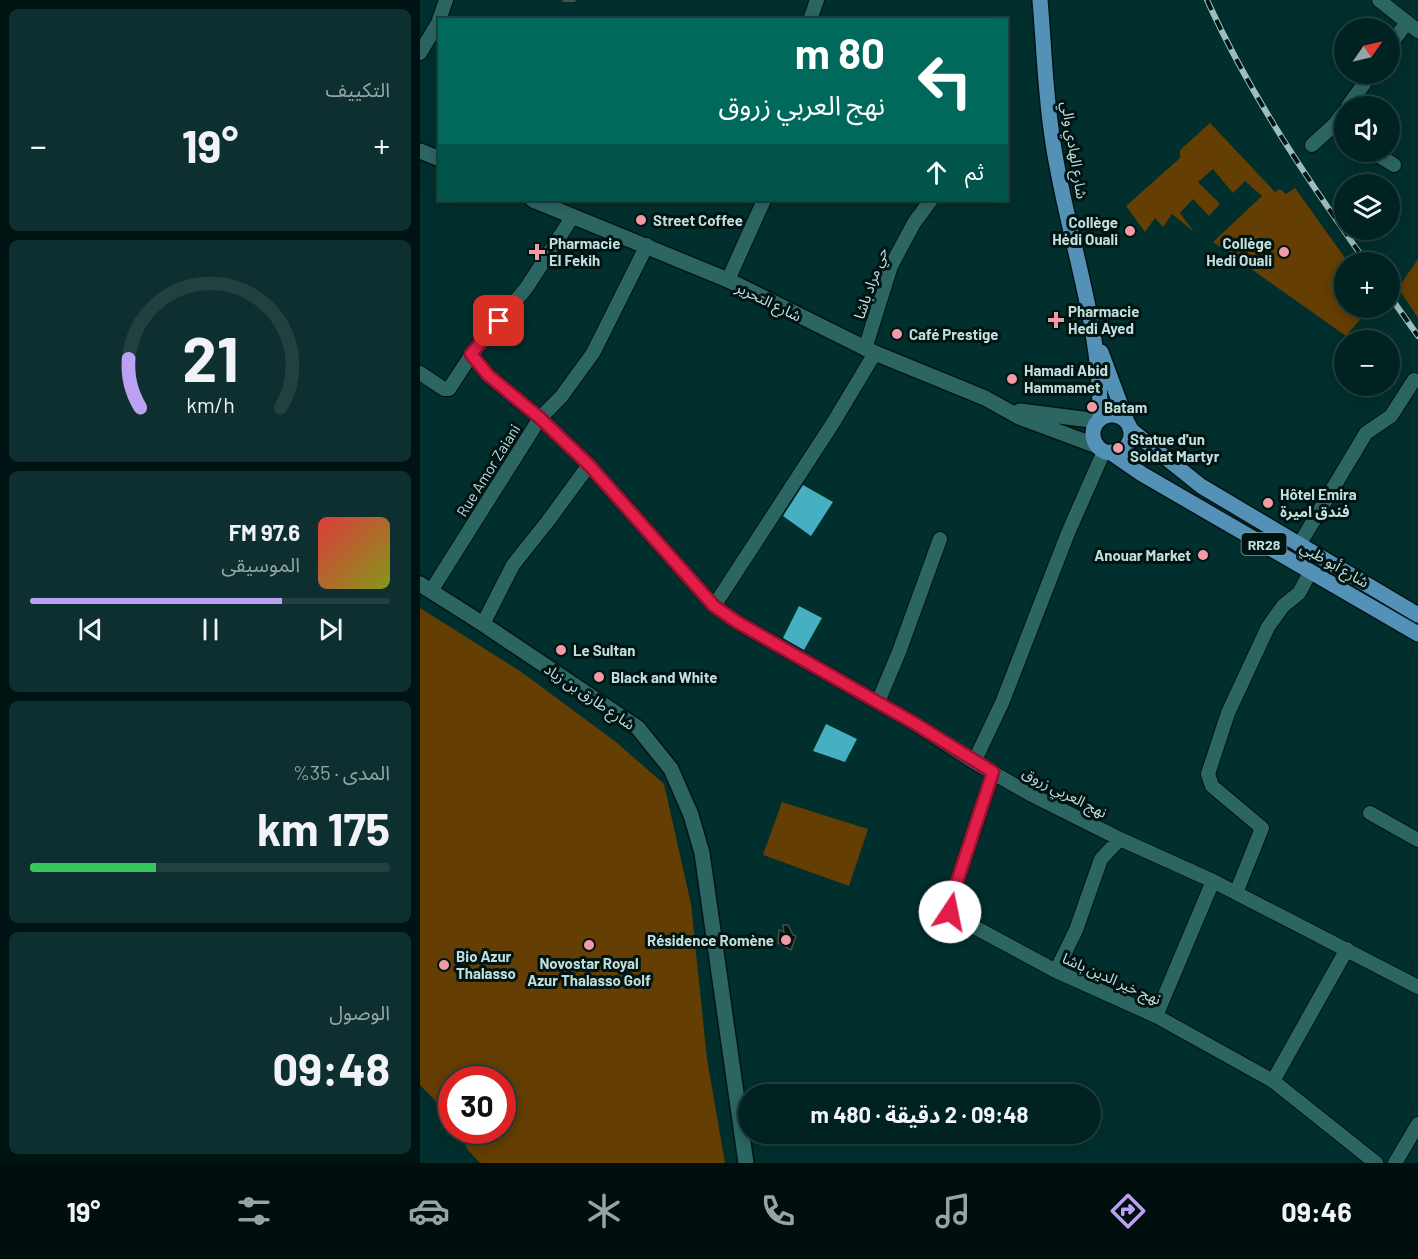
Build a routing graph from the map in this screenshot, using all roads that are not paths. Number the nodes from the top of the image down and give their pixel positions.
1 (446, 0) edge
2 (817, 0) edge
3 (1040, 0) edge
4 (1379, 0) edge
5 (439, 18) edge
6 (811, 18) edge
7 (438, 20) edge
8 (1407, 22) junction
9 (1418, 31) edge
10 (1400, 32) edge
11 (420, 53) edge
12 (1334, 130) edge
13 (1312, 145) dead end
14 (420, 151) edge
15 (438, 158) edge
16 (1389, 162) edge
17 (1394, 165) dead end
18 (536, 201) edge
19 (764, 201) edge
20 (930, 201) edge
21 (573, 216) junction
22 (647, 245) junction
23 (728, 280) junction
24 (1095, 340) junction
25 (870, 351) junction
26 (471, 354) junction
27 (420, 373) edge
28 (1414, 380) dead end
29 (1020, 414) junction
30 (540, 418) junction
31 (1099, 420) junction
32 (1128, 426) junction
33 (1104, 450) junction
34 (589, 465) junction
35 (940, 538) dead end
36 (1299, 544) junction
37 (1311, 571) junction
38 (1367, 585) junction
39 (426, 588) edge
40 (1359, 600) junction
41 (714, 606) junction
42 (1418, 615) edge
43 (483, 624) junction
44 (1418, 634) edge
45 (878, 702) junction
46 (974, 762) junction
47 (993, 772) junction
48 (1370, 813) dead end
49 (1120, 839) junction
50 (1418, 840) edge
51 (1213, 881) junction
52 (1236, 893) junction
53 (1347, 949) junction
54 (1056, 971) junction
55 (1418, 987) edge
56 (1156, 1016) junction
57 (1273, 1081) junction
58 (1418, 1124) edge
59 (746, 1163) edge
60 (1376, 1163) edge
61 (1395, 1163) edge

1 - 5 street
2 - 6 street
3 - 24 main road, شارع الهادي والي
4 - 8 street
7 - 11 street
8 - 9 street
8 - 10 street
12 - 13 street
14 - 15 street
16 - 17 street
18 - 21 street, شارع التحرير
19 - 23 street
20 - 25 street, حي مراد باشا
21 - 22 street, شارع التحرير
21 - 26 street
22 - 23 street, شارع التحرير
22 - 30 street, Rue Amor Zaiani
23 - 25 street, شارع التحرير
24 - 31 main road, شارع الهادي والي
24 - 32 main road, شارع الهادي والي
25 - 29 street, شارع التحرير
25 - 41 street, حي مراد باشا
26 - 27 street
26 - 30 street, نهج العربي زروق
28 - 36 street
29 - 31 street, شارع التحرير
29 - 33 street, شارع التحرير
30 - 34 street, نهج العربي زروق
30 - 39 street, Rue Amor Zaiani
31 - 32 main road
31 - 33 main road
32 - 33 main road
32 - 36 main road, شارع أبو ظبي / RR28
33 - 37 main road, شارع أبو ظبي / RR28
33 - 46 street
34 - 41 street, نهج العربي زروق
34 - 43 street
35 - 45 street
36 - 38 main road, شارع أبو ظبي / RR28
37 - 40 main road, شارع أبو ظبي / RR28
37 - 52 street
38 - 40 main road
38 - 42 main road, شارع أبو ظبي / RR28
39 - 43 street, شارع طارق بن زياد
40 - 44 main road, شارع أبو ظبي / RR28
41 - 45 street, نهج العربي زروق
43 - 59 street, شارع طارق بن زياد
45 - 46 street, نهج العربي زروق
46 - 47 street, نهج العربي زروق
47 - 49 street, نهج العربي زروق
47 - 54 street, نهج خير الدين باشا
48 - 50 street
49 - 51 street, نهج العربي زروق
49 - 54 street
51 - 52 street, نهج العربي زروق
51 - 56 street
52 - 53 street, نهج العربي زروق
53 - 55 street, نهج العربي زروق
53 - 57 street
54 - 56 street, نهج خير الدين باشا
56 - 57 street, نهج خير الدين باشا
57 - 60 street, نهج خير الدين باشا
58 - 61 street

